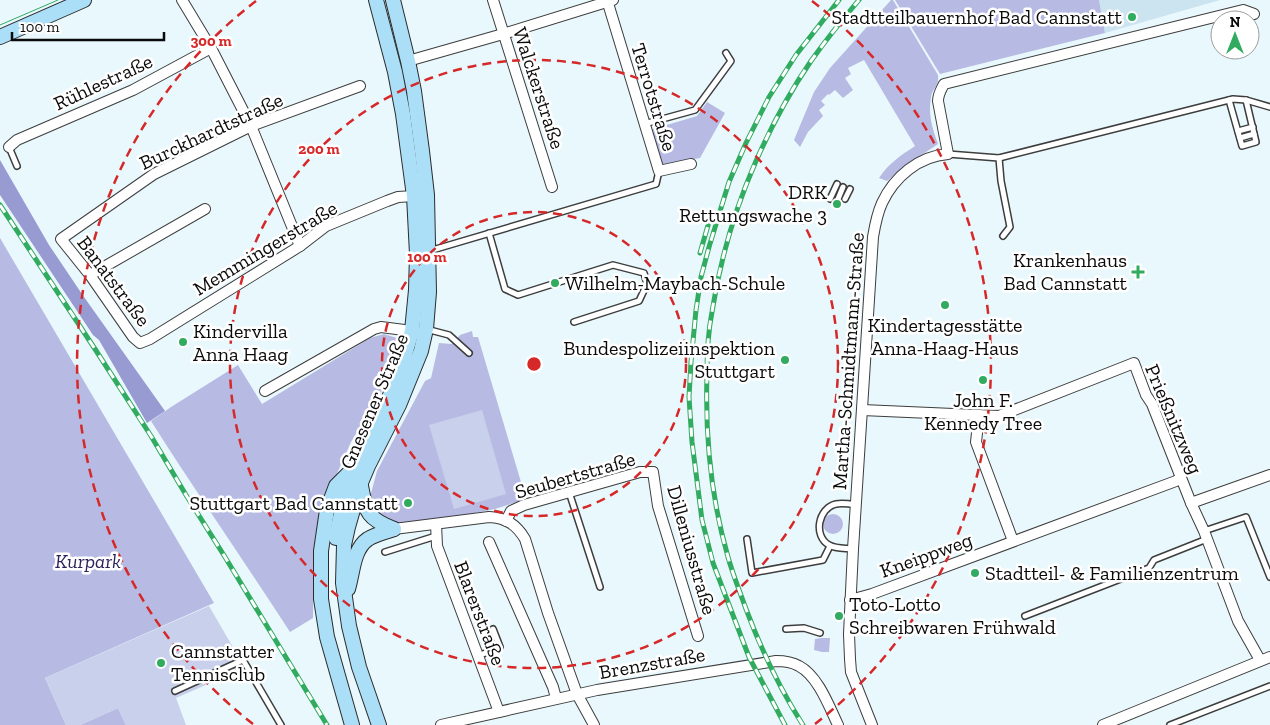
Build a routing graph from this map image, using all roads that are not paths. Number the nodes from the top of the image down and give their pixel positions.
1 (84, 0) edge
2 (182, 0) edge
3 (376, 0) edge
4 (393, 0) edge
5 (493, 0) edge
6 (609, 1) edge
7 (1210, 18) edge
8 (503, 34) junction
9 (0, 37) edge
10 (212, 48) junction
11 (726, 53) dead end
12 (408, 61) junction
13 (360, 86) dead end
14 (1229, 100) junction
15 (1246, 100) junction
16 (1270, 107) edge
17 (644, 124) junction
18 (251, 126) junction
19 (1252, 127) junction
20 (1238, 131) junction
21 (9, 146) joint
22 (948, 154) junction
23 (999, 158) junction
24 (691, 164) dead end
25 (17, 166) dead end
26 (658, 171) junction
27 (837, 184) dead end
28 (843, 187) dead end
29 (552, 188) dead end
30 (850, 189) dead end
31 (414, 196) junction
32 (830, 199) dead end
33 (838, 199) dead end
34 (845, 199) dead end
35 (205, 210) dead end
36 (489, 233) junction
37 (1002, 236) dead end
38 (61, 239) joint
39 (300, 246) junction
40 (429, 252) junction
41 (90, 275) junction
42 (574, 322) dead end
43 (426, 330) junction
44 (412, 331) junction
45 (140, 343) joint
46 (468, 353) dead end
47 (265, 391) dead end
48 (862, 410) junction
49 (979, 415) junction
50 (358, 464) junction
51 (653, 472) joint
52 (1270, 475) edge
53 (1181, 478) junction
54 (360, 484) junction
55 (569, 492) junction
56 (1191, 503) junction
57 (856, 504) junction
58 (506, 521) junction
59 (436, 524) junction
60 (394, 529) junction
61 (1206, 535) junction
62 (747, 539) dead end
63 (436, 541) junction
64 (1013, 541) junction
65 (489, 542) dead end
66 (830, 546) junction
67 (853, 549) junction
68 (385, 552) dead end
69 (1270, 577) edge
70 (600, 588) dead end
71 (345, 600) junction
72 (850, 600) junction
73 (1025, 616) dead end
74 (493, 629) dead end
75 (786, 629) dead end
76 (820, 633) dead end
77 (698, 636) dead end
78 (478, 656) junction
79 (1265, 659) edge
80 (1270, 686) edge
81 (175, 691) dead end
82 (577, 694) junction
83 (556, 698) junction
84 (499, 712) junction
85 (282, 725) edge
86 (352, 725) edge
87 (370, 725) edge
88 (378, 725) edge
89 (441, 725) edge
90 (594, 725) edge
91 (838, 725) edge
92 (872, 725) edge
93 (1103, 725) edge
94 (1170, 725) edge

1 - 9 main road
2 - 10 street
3 - 31 main road, Gnesener Straße
4 - 12 main road, Gnesener Straße
5 - 8 street, Walckerstraße
6 - 8 street
6 - 17 street, Terrotstraße
7 - 22 street
8 - 12 street
8 - 29 street, Walckerstraße
10 - 18 street
10 - 21 street, Rühlestraße
11 - 17 lane
12 - 40 main road, Gnesener Straße
13 - 18 street, Burckhardtstraße
14 - 15 lane, Martha-Schmidtmann-Straße
14 - 20 lane
14 - 23 lane, Martha-Schmidtmann-Straße
15 - 16 lane, Martha-Schmidtmann-Straße
15 - 19 lane
17 - 26 street, Terrotstraße
18 - 38 street, Burckhardtstraße
18 - 39 street
19 - 20 lane
19 - 20 lane
21 - 25 lane
22 - 23 lane, Martha-Schmidtmann-Straße
22 - 48 street, Martha-Schmidtmann-Straße
23 - 37 lane
24 - 26 street, Terrotstraße
26 - 36 lane
27 - 32 lane
28 - 33 lane
30 - 34 lane
31 - 39 street, Memmingerstraße
31 - 44 main road, Gnesener Straße
35 - 41 street
36 - 40 lane
36 - 42 lane
38 - 41 street, Banatstraße
39 - 45 street, Memmingerstraße
40 - 43 main road, Gnesener Straße
41 - 45 street, Banatstraße
43 - 46 lane
43 - 54 main road, Gnesener Straße
44 - 47 street
44 - 50 main road, Gnesener Straße
48 - 49 street, Prießnitzweg
48 - 57 street, Martha-Schmidtmann-Straße
49 - 53 street, Prießnitzweg
49 - 64 street
50 - 86 main road
50 - 87 main road, Gnesener Straße
51 - 55 street, Seubertstraße
51 - 77 street, Dilleniusstraße
52 - 56 street
53 - 56 street, Prießnitzweg
53 - 64 street, Kneippweg
54 - 60 main road
54 - 71 main road, Gnesener Straße
55 - 58 street, Seubertstraße
55 - 70 lane
56 - 61 street, Prießnitzweg
57 - 66 lane
57 - 67 street, Martha-Schmidtmann-Straße
58 - 59 street, Seubertstraße
58 - 82 street
59 - 60 street, Seubertstraße
59 - 63 street, Blarerstraße
60 - 71 main road
61 - 69 lane
61 - 73 lane
61 - 79 street, Prießnitzweg
62 - 66 lane
63 - 68 lane
63 - 78 street, Blarerstraße
64 - 72 street, Kneippweg
65 - 83 street
66 - 67 lane
67 - 72 street, Martha-Schmidtmann-Straße
71 - 88 main road, Gnesener Straße
72 - 92 street, Martha-Schmidtmann-Straße
74 - 78 lane
75 - 76 lane
78 - 84 street, Blarerstraße
79 - 93 street
80 - 94 lane
81 - 85 lane
82 - 83 street, Brenzstraße
82 - 90 street
82 - 91 street, Brenzstraße
83 - 84 street, Brenzstraße
84 - 89 street, Brenzstraße

